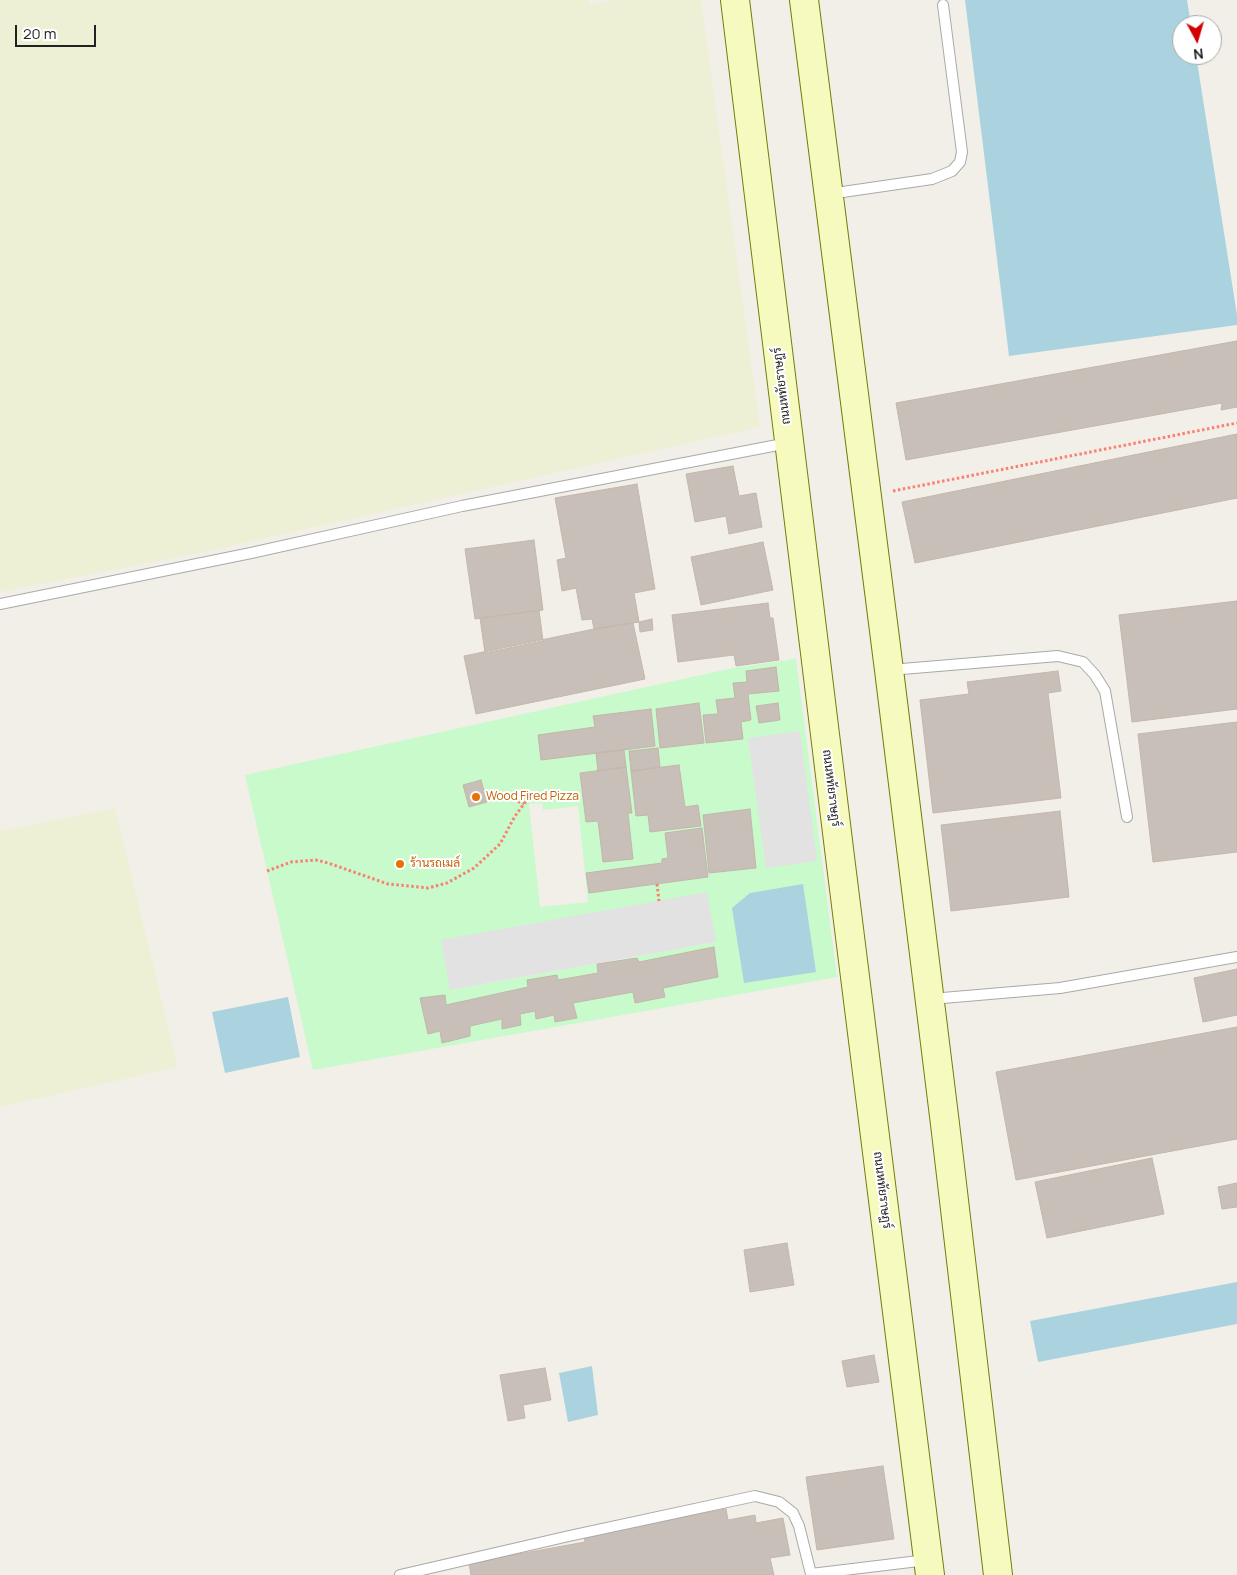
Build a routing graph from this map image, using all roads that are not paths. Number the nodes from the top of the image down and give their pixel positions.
1 (735, 0) edge
2 (804, 0) edge
3 (943, 5) dead end
4 (829, 194) junction
5 (789, 442) junction
6 (0, 604) edge
7 (889, 670) junction
8 (1127, 817) dead end
9 (1237, 957) edge
10 (930, 999) junction
11 (929, 1567) edge
12 (400, 1575) edge
13 (811, 1575) edge
14 (998, 1575) edge

1 - 5 main road, ถนนหทัยราษฎร์
2 - 4 main road
3 - 4 lane
4 - 7 main road
5 - 6 lane
5 - 11 main road, ถนนหทัยราษฎร์
7 - 8 lane
7 - 10 main road
9 - 10 lane
10 - 14 main road
11 - 13 lane
12 - 13 lane

